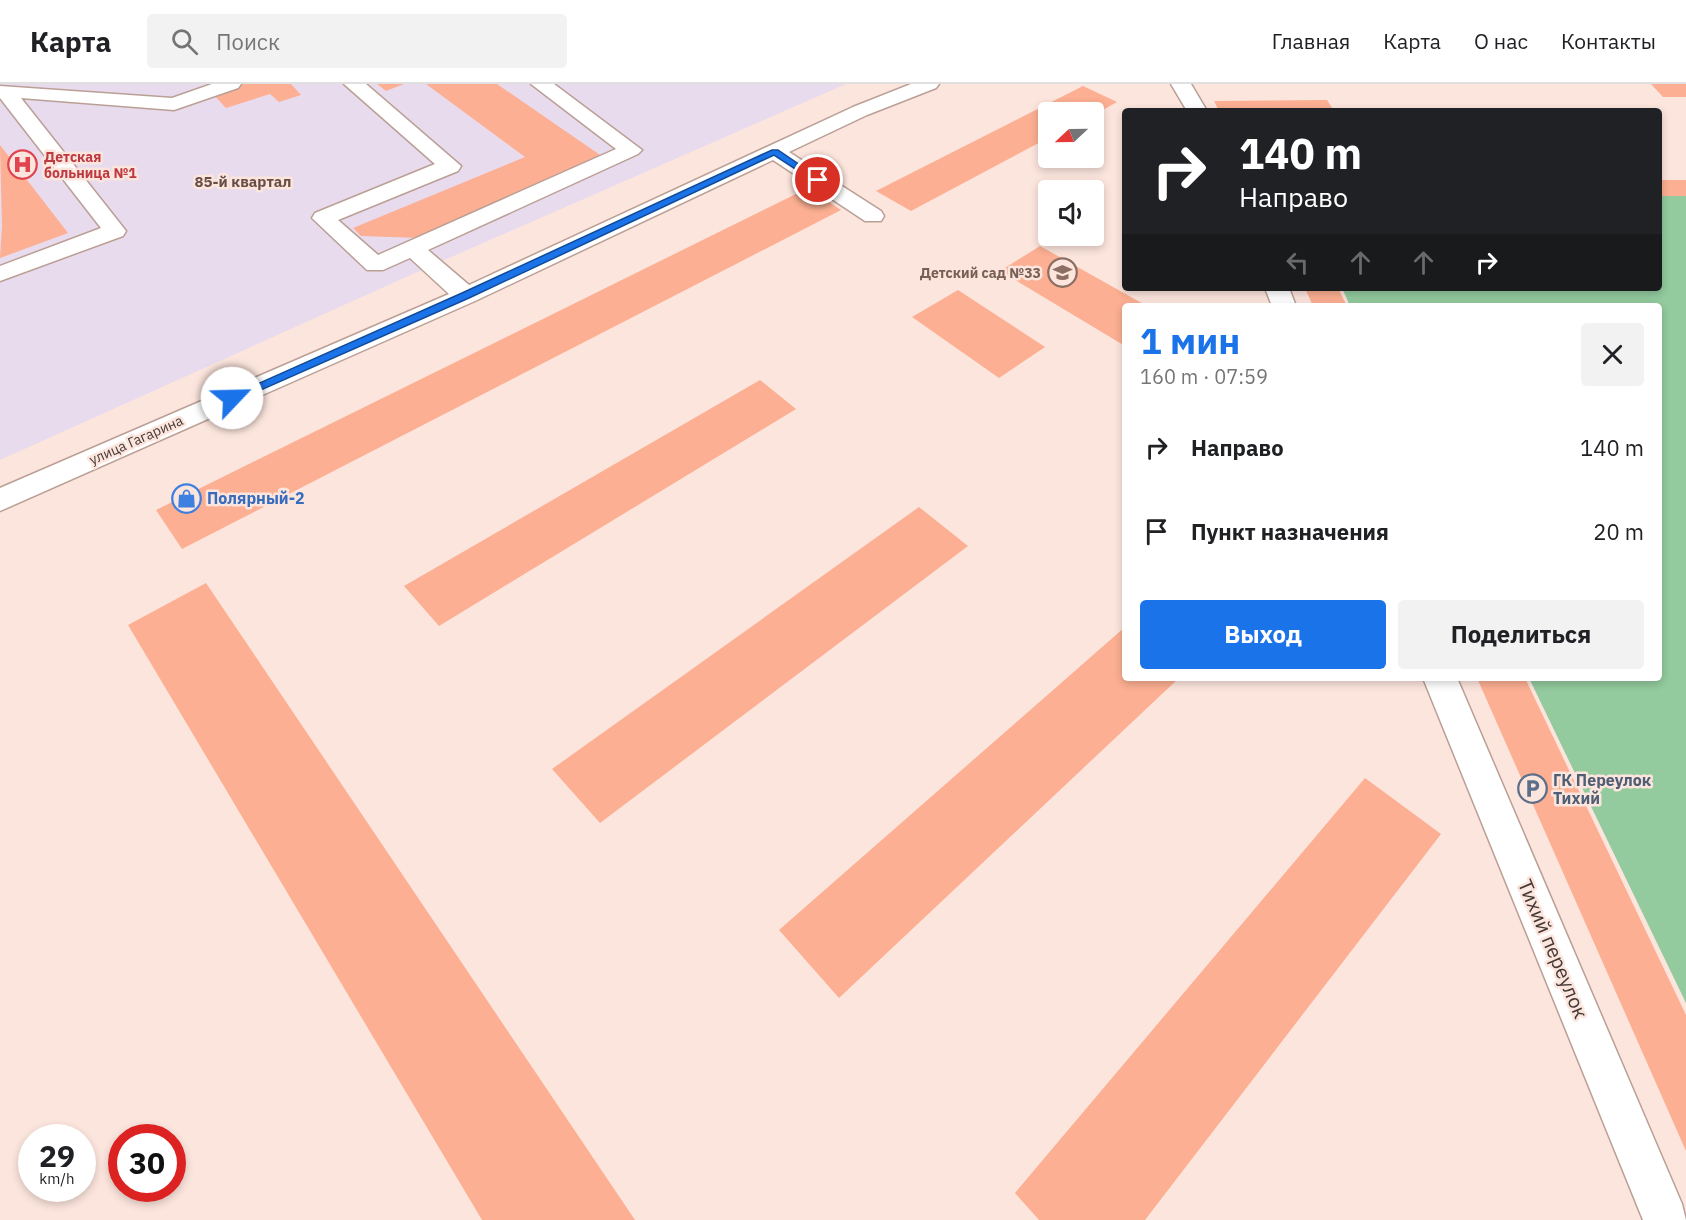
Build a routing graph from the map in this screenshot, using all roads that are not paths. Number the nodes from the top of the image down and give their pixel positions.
1 (35, 84) edge
2 (231, 84) edge
3 (354, 84) edge
4 (573, 84) edge
5 (929, 84) edge
6 (1181, 84) edge
7 (547, 88) edge
8 (2, 92) edge
9 (1195, 108) edge
10 (775, 152) junction
11 (873, 216) dead end
12 (412, 248) junction
13 (0, 274) edge
14 (466, 296) junction
15 (0, 500) edge
16 (1441, 681) edge
17 (1666, 1220) edge

1 - 8 street
2 - 8 street
3 - 12 street
4 - 7 street
5 - 10 street, улица Гагарина
6 - 9 street
7 - 12 street
8 - 13 street
10 - 11 street
10 - 14 street, улица Гагарина
12 - 14 street
14 - 15 street, улица Гагарина
16 - 17 street, Тихий переулок

